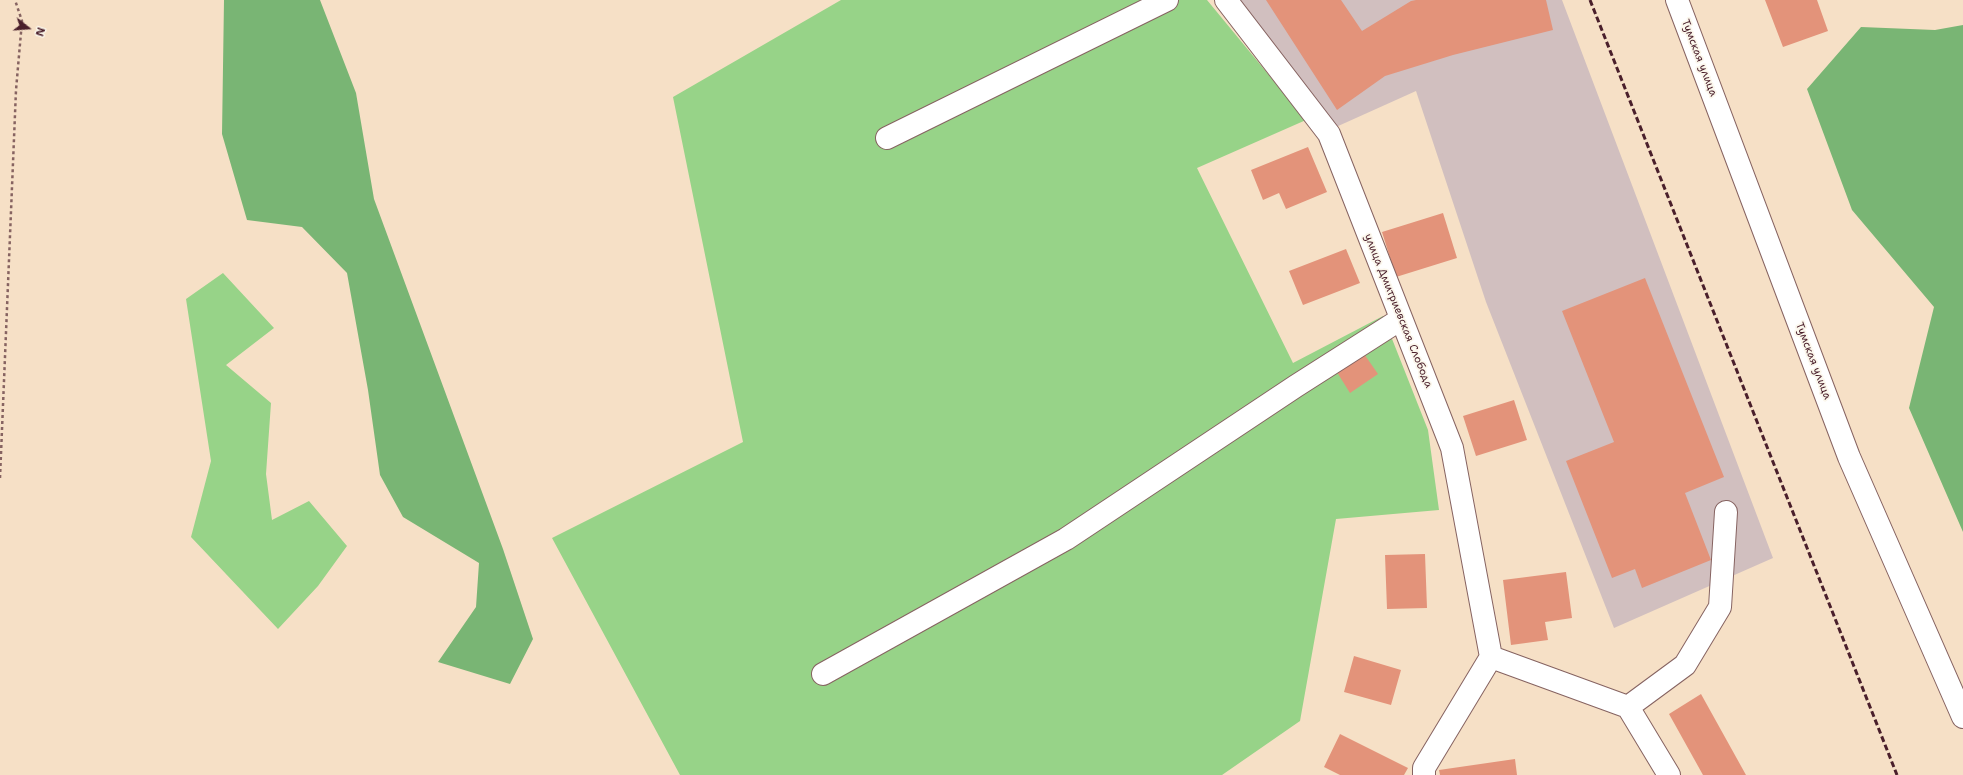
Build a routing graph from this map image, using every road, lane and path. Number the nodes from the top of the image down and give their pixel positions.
1 (15, 0) edge
2 (1167, 0) edge
3 (1226, 0) edge
4 (1677, 0) edge
5 (887, 138) dead end
6 (1401, 319) junction
7 (0, 478) edge
8 (1726, 512) dead end
9 (1491, 657) junction
10 (823, 674) dead end
11 (1628, 707) junction
12 (1963, 717) edge
13 (1424, 775) edge
14 (1669, 775) edge

1 - 7 path
2 - 5 street
3 - 6 street, улица Дмитриевская Слобода
4 - 12 street, Тумская улица
6 - 9 street, улица Дмитриевская Слобода
6 - 10 street
8 - 11 street
9 - 11 street
9 - 13 street
11 - 14 street

